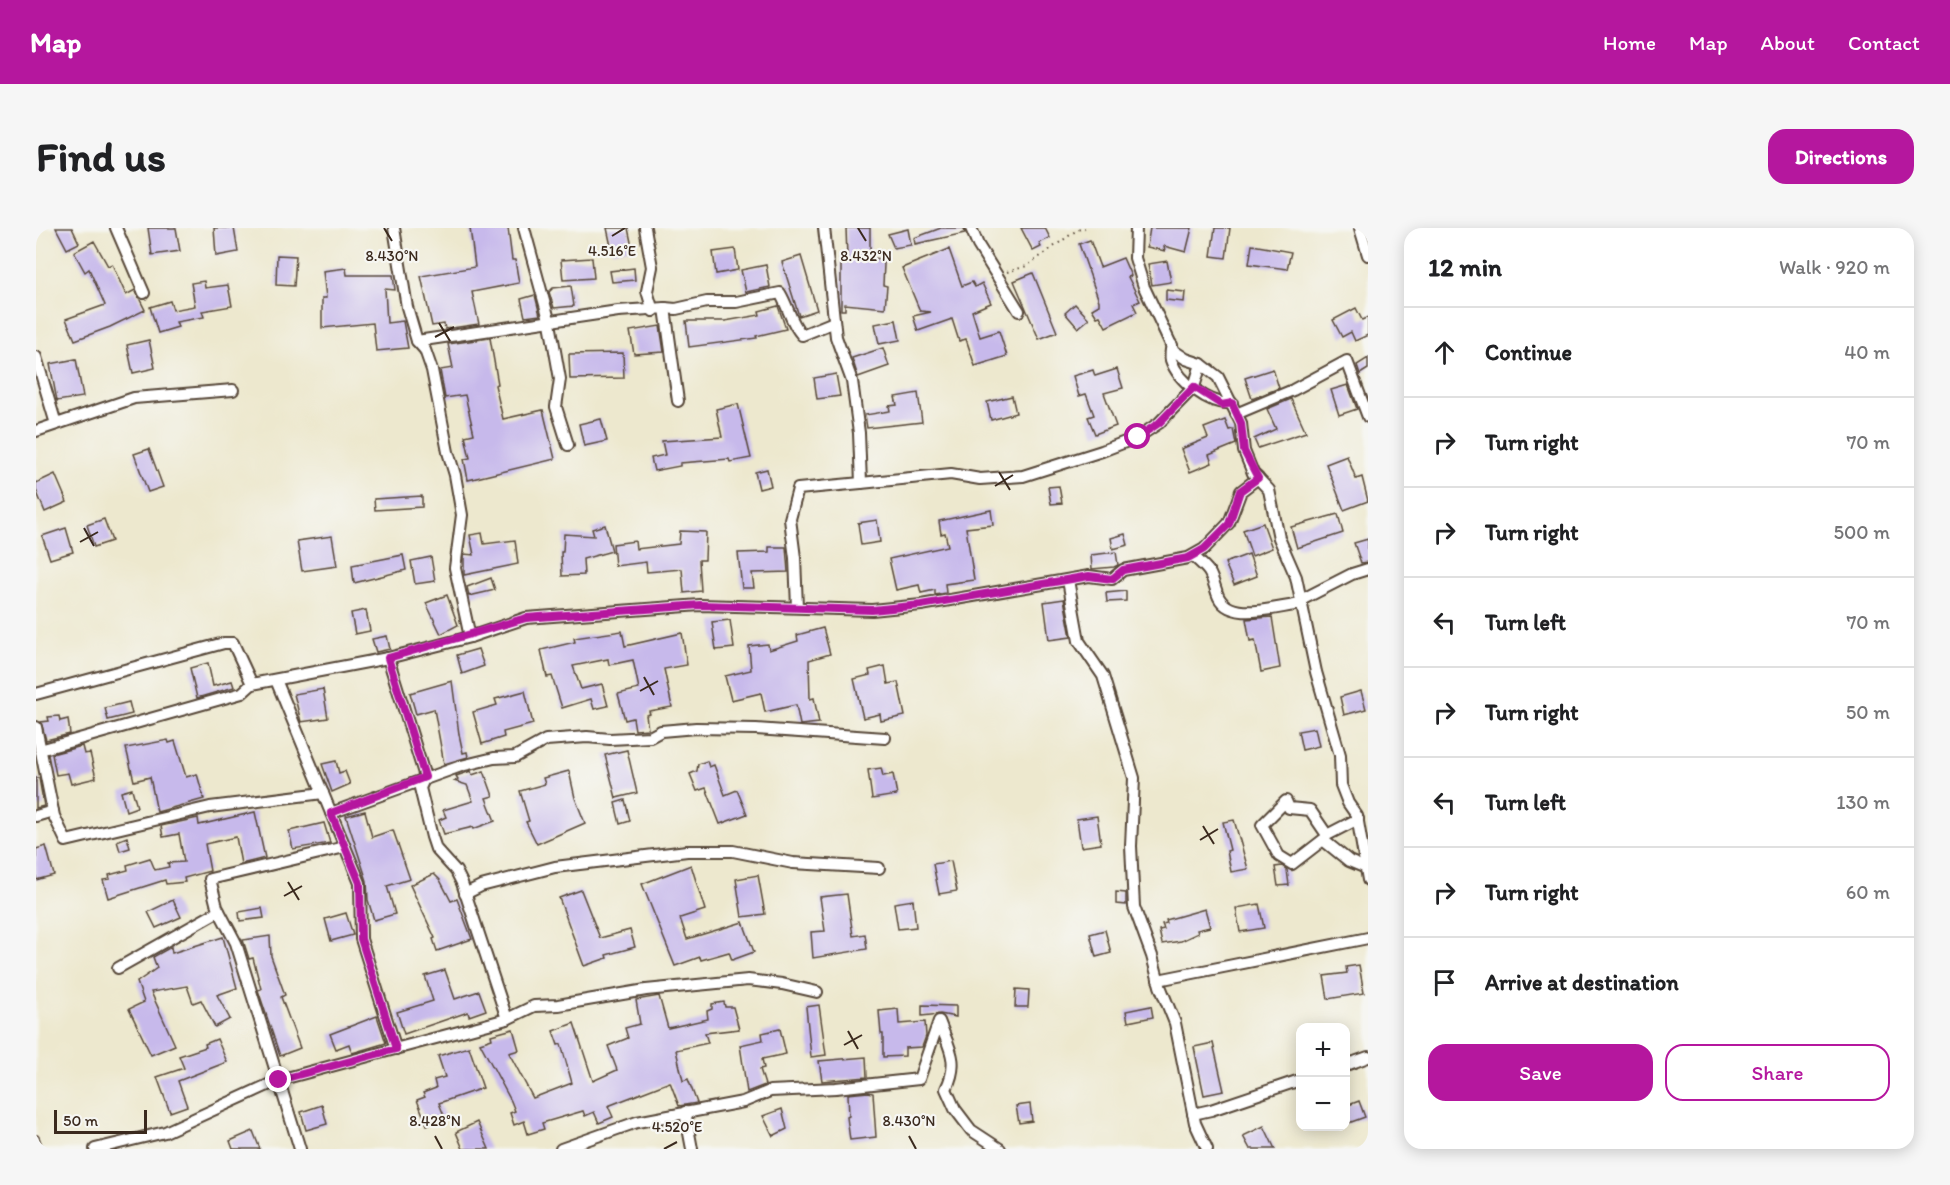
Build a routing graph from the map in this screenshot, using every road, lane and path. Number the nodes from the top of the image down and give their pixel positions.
1 (116, 228) edge
2 (394, 228) edge
3 (524, 228) edge
4 (645, 228) edge
5 (824, 228) edge
6 (971, 228) edge
7 (1085, 228) edge
8 (1136, 228) edge
9 (1360, 228) edge
10 (1368, 255) edge
11 (996, 275) junction
12 (144, 293) dead end
13 (665, 308) junction
14 (653, 311) junction
15 (1019, 311) dead end
16 (834, 322) junction
17 (550, 323) junction
18 (417, 340) junction
19 (1172, 345) junction
20 (36, 357) edge
21 (1201, 364) junction
22 (1194, 387) junction
23 (233, 390) dead end
24 (678, 401) dead end
25 (1232, 403) junction
26 (1236, 414) junction
27 (1368, 417) edge
28 (56, 424) junction
29 (36, 431) edge
30 (568, 446) dead end
31 (1258, 478) junction
32 (861, 483) junction
33 (1193, 556) junction
34 (1368, 569) edge
35 (1068, 580) junction
36 (1301, 602) junction
37 (797, 607) junction
38 (470, 637) junction
39 (388, 658) junction
40 (276, 680) junction
41 (252, 684) junction
42 (36, 694) edge
43 (36, 727) edge
44 (885, 738) dead end
45 (40, 750) junction
46 (425, 777) junction
47 (323, 793) junction
48 (53, 811) junction
49 (331, 813) junction
50 (36, 816) edge
51 (1358, 819) junction
52 (345, 847) junction
53 (879, 868) dead end
54 (1366, 868) junction
55 (1368, 880) edge
56 (465, 894) junction
57 (219, 911) junction
58 (1368, 938) edge
59 (118, 968) dead end
60 (1158, 980) junction
61 (817, 993) dead end
62 (507, 1019) junction
63 (396, 1049) junction
64 (1368, 1057) edge
65 (1350, 1064) edge
66 (279, 1080) junction
67 (1296, 1081) edge
68 (685, 1112) junction
69 (1193, 1114) junction
70 (36, 1138) edge
71 (40, 1149) edge
72 (95, 1149) edge
73 (300, 1149) edge
74 (561, 1149) edge
75 (693, 1149) edge
76 (1000, 1149) edge
77 (1207, 1149) edge

1 - 12 street
2 - 18 street
3 - 17 street
4 - 14 street
5 - 16 street
6 - 11 street
7 - 11 path
8 - 19 street
9 - 10 street
11 - 15 street
13 - 14 street
13 - 16 street
13 - 24 street
14 - 17 street
16 - 32 street
17 - 18 street
17 - 30 street
18 - 38 street
19 - 21 street
19 - 22 street
20 - 28 street
21 - 22 street
21 - 25 street
22 - 25 street
22 - 32 street
23 - 28 street
25 - 26 street
26 - 27 street
26 - 31 street
28 - 29 street
31 - 33 street
31 - 36 street
32 - 37 street
33 - 35 street
33 - 36 street
34 - 36 street
35 - 37 street
35 - 60 street
36 - 51 street
37 - 38 street
38 - 39 street
39 - 40 street
39 - 46 street
40 - 41 street
40 - 47 street
41 - 42 street
41 - 45 street
43 - 45 street
44 - 46 street
45 - 48 street
46 - 49 street
46 - 56 street
47 - 48 street
47 - 49 street
48 - 50 street
49 - 52 street
51 - 54 street
51 - 54 street
52 - 57 street
52 - 63 street
53 - 56 street
54 - 55 street
56 - 62 street
57 - 59 street
57 - 66 street
58 - 60 street
60 - 69 street
61 - 62 street
62 - 63 street
63 - 66 street
64 - 65 street
66 - 72 street
66 - 73 street
67 - 69 street
68 - 74 street
68 - 75 street
68 - 76 street
69 - 77 street
70 - 71 lane

